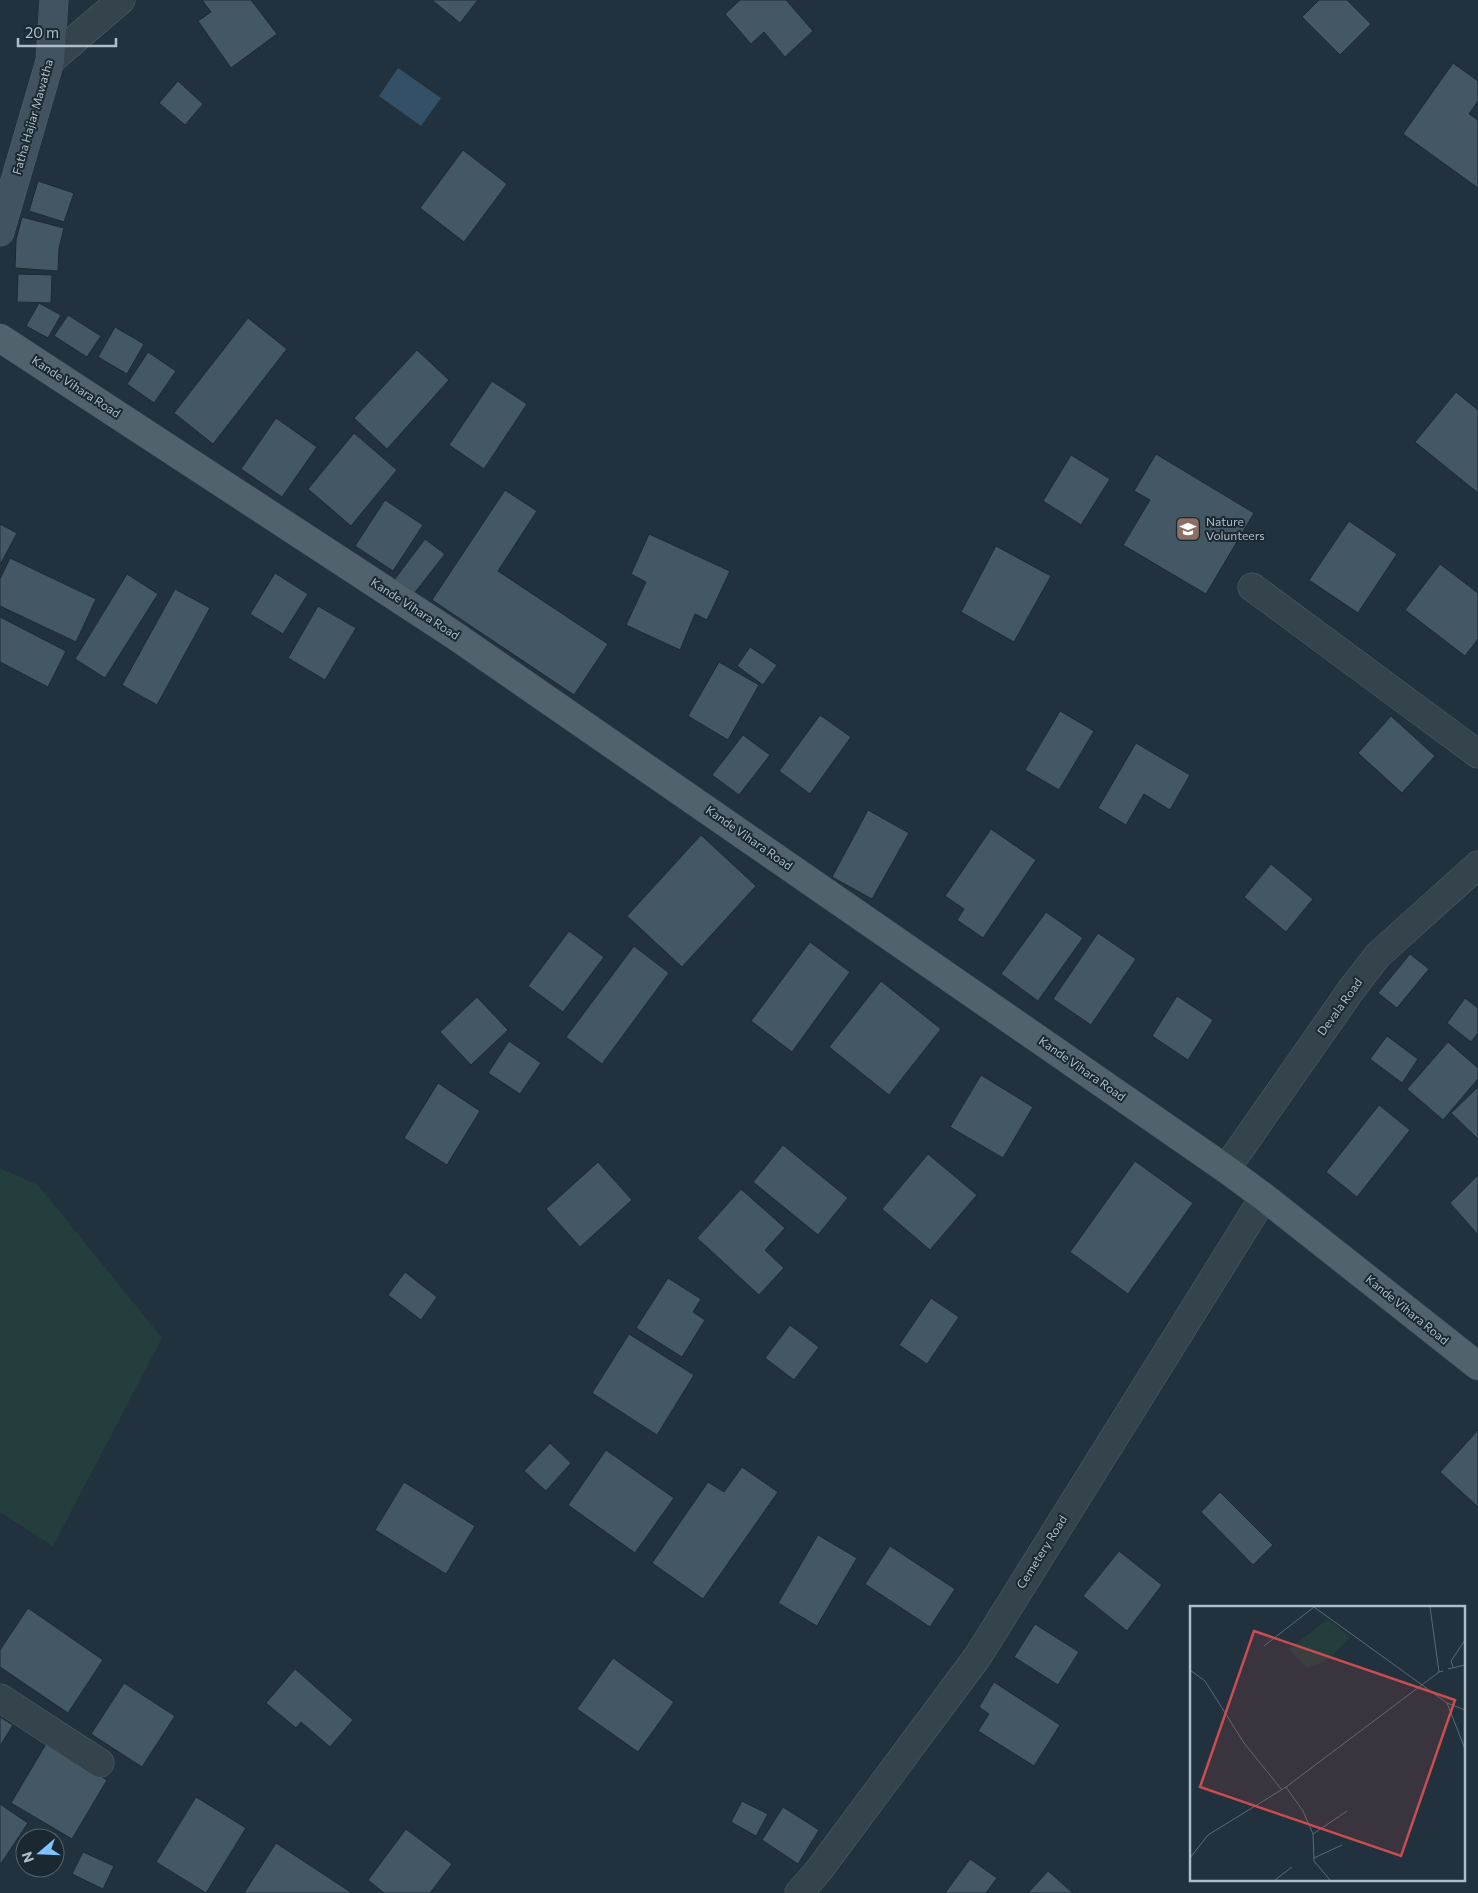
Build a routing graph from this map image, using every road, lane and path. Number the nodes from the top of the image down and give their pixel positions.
1 (54, 0) edge
2 (121, 0) edge
3 (50, 61) junction
4 (0, 232) edge
5 (0, 338) edge
6 (1252, 587) dead end
7 (1478, 754) edge
8 (1478, 865) edge
9 (1226, 1169) junction
10 (1264, 1197) junction
11 (1478, 1366) edge
12 (0, 1698) edge
13 (100, 1763) dead end
14 (800, 1893) edge

1 - 3 street, Fatha Hajiar Mawatha
2 - 3 street
3 - 4 street, Fatha Hajiar Mawatha
5 - 9 main road, Kande Vihara Road
6 - 7 street
8 - 9 street, Devala Road
9 - 10 main road, Kande Vihara Road
10 - 11 main road, Kande Vihara Road
10 - 14 street, Cemetery Road
12 - 13 street

